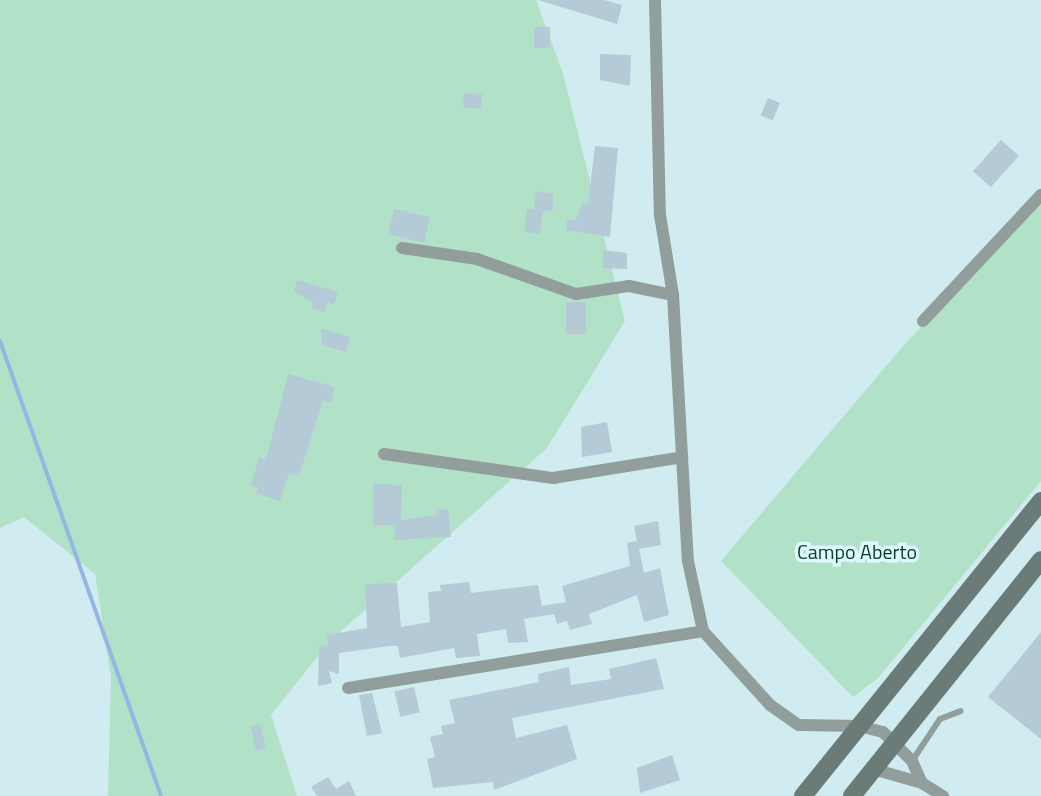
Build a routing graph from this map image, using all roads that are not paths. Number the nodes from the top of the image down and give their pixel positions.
1 (655, 0) edge
2 (1041, 195) edge
3 (402, 248) dead end
4 (673, 295) junction
5 (923, 321) dead end
6 (384, 454) dead end
7 (682, 457) junction
8 (1041, 501) edge
9 (1041, 560) edge
10 (703, 631) junction
11 (348, 688) dead end
12 (961, 711) dead end
13 (860, 726) junction
14 (896, 741) junction
15 (912, 761) junction
16 (873, 769) junction
17 (922, 783) junction
18 (803, 796) edge
19 (852, 796) edge
20 (943, 796) edge

1 - 4 street
2 - 5 street
3 - 4 street
4 - 7 street
6 - 7 street
7 - 10 street
8 - 13 street
9 - 14 street
10 - 11 street
10 - 13 street
12 - 15 lane
13 - 14 street
13 - 18 street
14 - 15 street
14 - 16 street
15 - 17 street
16 - 17 street
16 - 19 street
17 - 20 street

